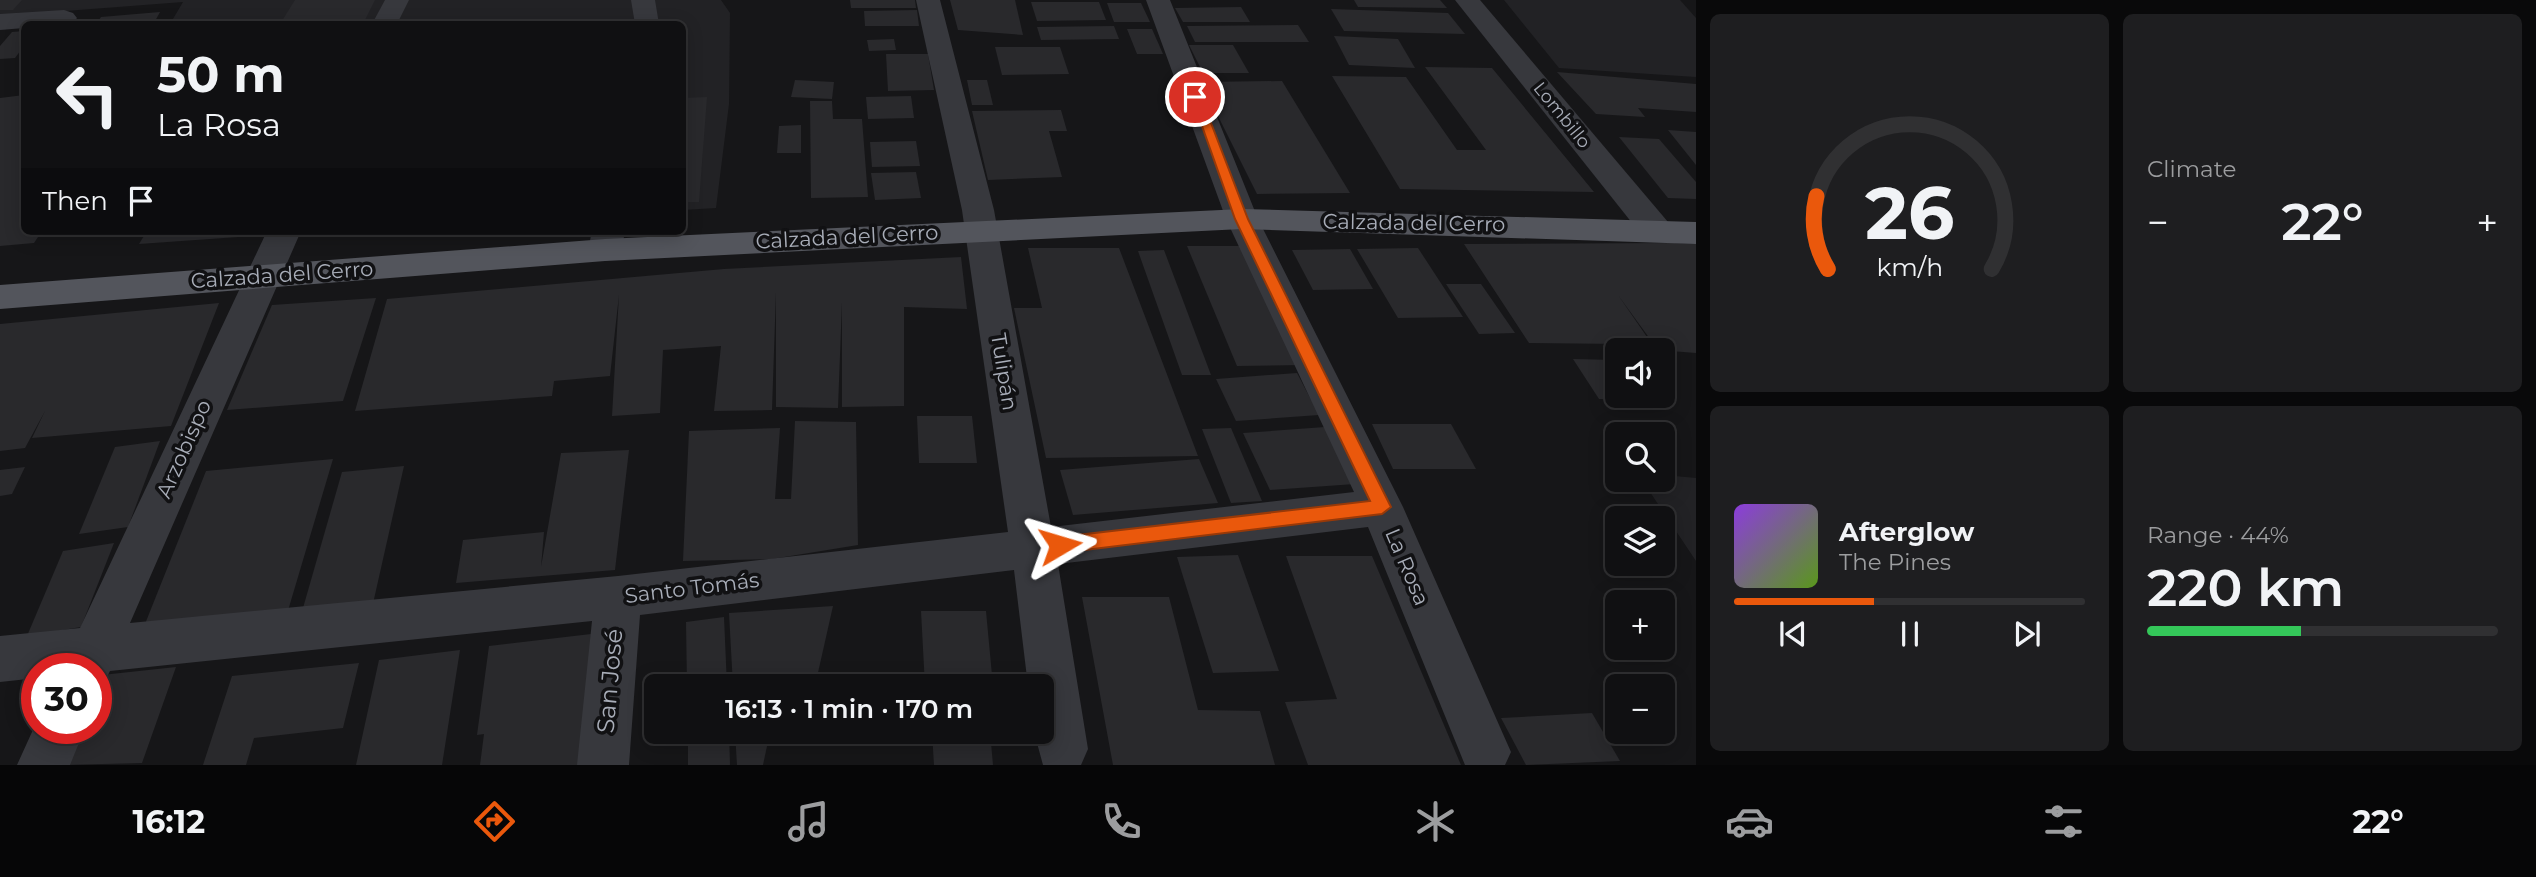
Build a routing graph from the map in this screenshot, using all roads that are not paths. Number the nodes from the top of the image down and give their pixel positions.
1 (397, 0) edge
2 (643, 0) edge
3 (928, 0) edge
4 (1158, 0) edge
5 (1467, 0) edge
6 (64, 18) dead end
7 (386, 21) edge
8 (646, 21) edge
9 (0, 22) edge
10 (1242, 219) junction
11 (981, 230) junction
12 (1656, 230) junction
13 (1696, 233) edge
14 (282, 235) edge
15 (607, 240) edge
16 (261, 276) junction
17 (0, 297) edge
18 (1382, 507) junction
19 (1034, 548) junction
20 (618, 597) junction
21 (93, 653) edge
22 (112, 656) edge
23 (0, 659) edge
24 (21, 659) edge
25 (53, 744) edge
26 (1062, 748) dead end
27 (1485, 752) dead end
28 (43, 765) edge
29 (603, 765) edge

1 - 7 street
2 - 8 street
3 - 11 street, Tulipán
4 - 10 street, La Rosa
5 - 12 street, Lombillo
6 - 9 street
10 - 11 main road, Calzada del Cerro
10 - 12 main road, Calzada del Cerro
10 - 18 street, La Rosa
11 - 15 main road, Calzada del Cerro
11 - 19 street, Tulipán
12 - 13 main road, Calzada del Cerro
14 - 16 street, Arzobispo
15 - 16 main road, Calzada del Cerro
16 - 17 main road, Calzada del Cerro
16 - 21 street, Arzobispo
18 - 19 street, Santo Tomás
18 - 27 street, La Rosa
19 - 20 street, Santo Tomás
19 - 26 street, Tulipán
20 - 22 street, Santo Tomás
20 - 29 street, San José
23 - 24 street, Santo Tomás
25 - 28 street

